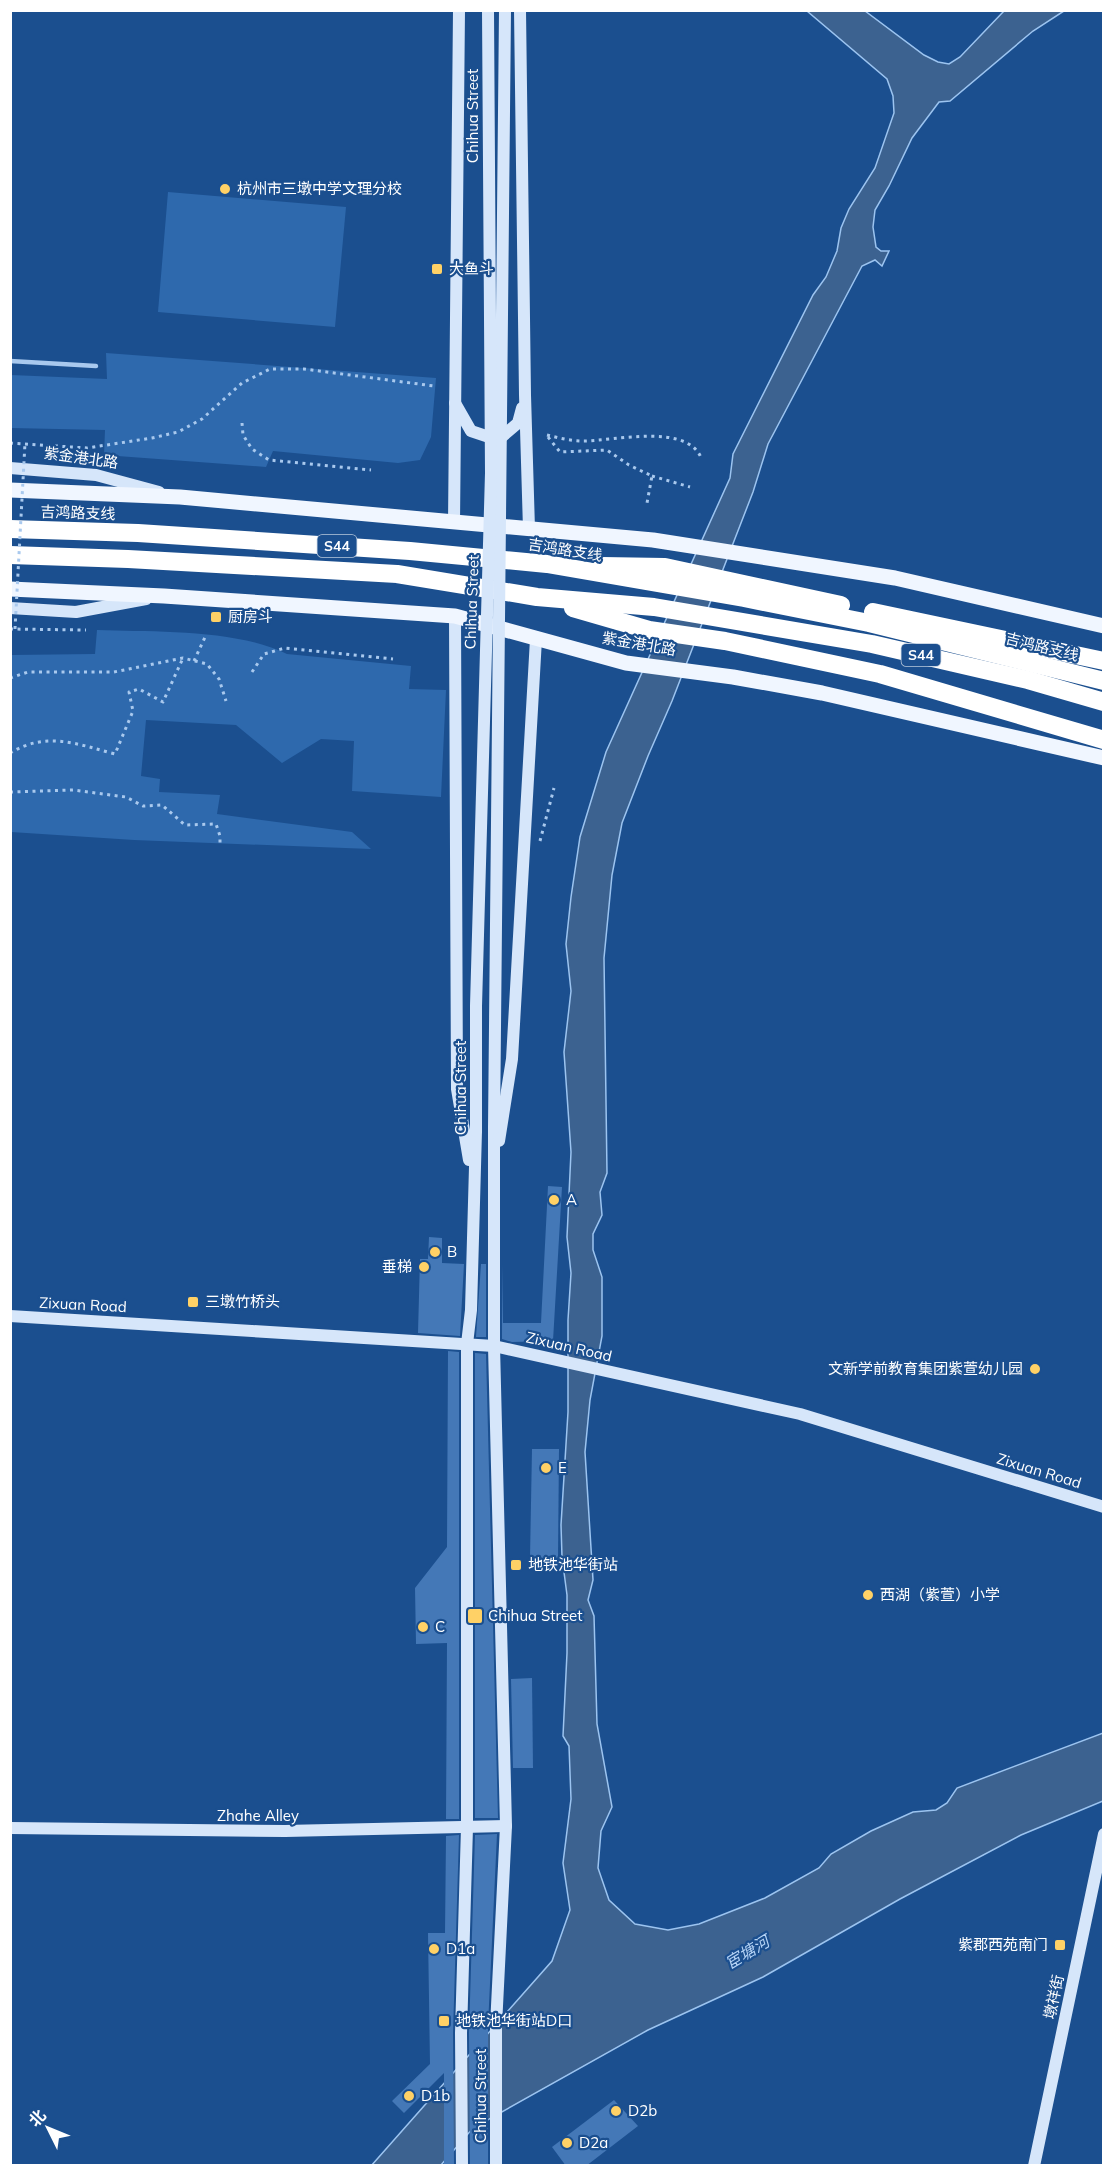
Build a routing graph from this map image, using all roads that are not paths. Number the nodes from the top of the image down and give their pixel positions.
1 (459, 10) edge
2 (488, 10) edge
3 (505, 10) edge
4 (520, 10) edge
5 (10, 361) edge
6 (96, 366) dead end
7 (525, 395) junction
8 (455, 402) junction
9 (10, 468) edge
10 (10, 490) edge
11 (180, 497) junction
12 (454, 523) junction
13 (10, 529) edge
14 (529, 529) junction
15 (10, 555) edge
16 (547, 564) junction
17 (10, 589) edge
18 (745, 591) junction
19 (164, 596) junction
20 (537, 597) junction
21 (10, 608) edge
22 (455, 616) junction
23 (1104, 626) edge
24 (536, 639) junction
25 (1104, 661) edge
26 (1104, 681) edge
27 (1104, 702) edge
28 (1104, 740) edge
29 (1104, 758) edge
30 (494, 1178) junction
31 (473, 1180) junction
32 (10, 1316) edge
33 (467, 1344) junction
34 (494, 1346) junction
35 (1104, 1507) edge
36 (506, 1826) junction
37 (467, 1827) junction
38 (10, 1828) edge
39 (1103, 1837) edge
40 (462, 2166) edge
41 (496, 2166) edge
42 (1034, 2166) edge

1 - 8 main road
2 - 31 main road, Chihua Street, bridge
3 - 30 main road, Chihua Street, bridge
4 - 7 main road
5 - 6 lane
7 - 8 main road
7 - 14 main road
8 - 12 main road
9 - 11 main road, 紫金港北路
10 - 11 main road, 紫金港北路
11 - 12 main road, 紫金港北路
12 - 14 main road, 紫金港北路
13 - 16 highway, 吉鸿路支线 / S44
14 - 23 main road, 紫金港北路
15 - 20 highway, S44
16 - 18 highway, 吉鸿路支线 / S44
16 - 18 highway
17 - 19 main road, 紫金港北路
18 - 25 highway
18 - 26 highway, 吉鸿路支线 / S44
19 - 21 main road, 紫金港北路
19 - 22 main road, 紫金港北路
20 - 27 highway, S44
20 - 28 highway
22 - 24 main road, 紫金港北路
22 - 31 main road
24 - 29 main road, 紫金港北路
24 - 30 main road
30 - 34 main road, Chihua Street
31 - 33 main road, Chihua Street
32 - 33 main road, Zixuan Road
33 - 34 main road, Zixuan Road
33 - 37 main road, Chihua Street
34 - 35 main road, Zixuan Road
34 - 36 main road, Chihua Street
36 - 37 main road, Zhahe Alley
36 - 41 main road, Chihua Street
37 - 38 main road, Zhahe Alley
37 - 40 main road, Chihua Street
39 - 42 main road, 墩祥街

